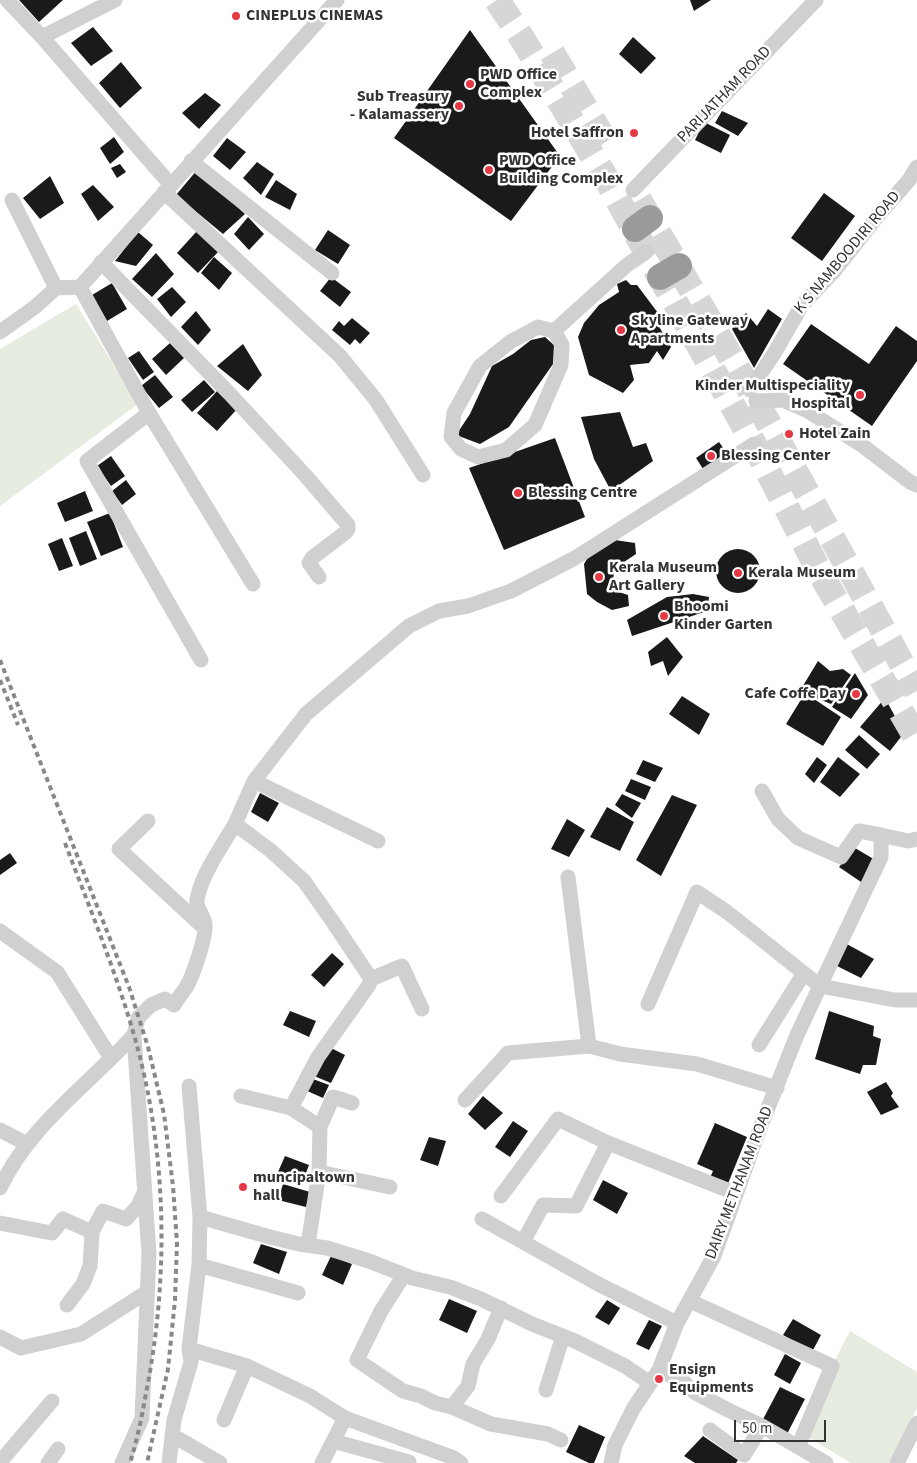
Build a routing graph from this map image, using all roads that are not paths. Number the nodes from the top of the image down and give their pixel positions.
1 (7, 0) edge
2 (115, 0) edge
3 (337, 0) edge
4 (816, 0) edge
5 (42, 37) junction
6 (191, 161) junction
7 (917, 167) edge
8 (167, 188) junction
9 (633, 190) dead end
10 (12, 200) dead end
11 (646, 252) dead end
12 (101, 262) junction
13 (332, 273) dead end
14 (80, 287) junction
15 (56, 288) junction
16 (0, 330) edge
17 (554, 331) junction
18 (149, 413) junction
19 (754, 444) dead end
20 (423, 475) dead end
21 (917, 485) edge
22 (319, 577) dead end
23 (253, 584) dead end
24 (201, 660) dead end
25 (254, 781) junction
26 (762, 791) dead end
27 (148, 821) dead end
28 (235, 824) junction
29 (881, 835) junction
30 (917, 839) edge
31 (378, 841) dead end
32 (568, 877) dead end
33 (204, 928) junction
34 (0, 932) edge
35 (804, 973) junction
36 (371, 978) junction
37 (820, 986) junction
38 (917, 1000) edge
39 (648, 1004) dead end
40 (422, 1009) dead end
41 (134, 1035) junction
42 (759, 1045) dead end
43 (589, 1046) junction
44 (111, 1058) junction
45 (189, 1086) dead end
46 (777, 1088) junction
47 (241, 1096) dead end
48 (465, 1100) dead end
49 (352, 1103) dead end
50 (291, 1108) junction
51 (320, 1128) junction
52 (0, 1130) edge
53 (608, 1143) junction
54 (28, 1144) junction
55 (319, 1172) junction
56 (2, 1180) edge
57 (390, 1187) dead end
58 (144, 1192) junction
59 (735, 1193) junction
60 (501, 1196) dead end
61 (200, 1217) junction
62 (482, 1219) dead end
63 (0, 1223) edge
64 (92, 1232) junction
65 (523, 1242) junction
66 (308, 1246) junction
67 (199, 1265) junction
68 (404, 1275) junction
69 (147, 1292) junction
70 (298, 1293) dead end
71 (690, 1302) junction
72 (67, 1306) dead end
73 (501, 1308) junction
74 (677, 1323) junction
75 (563, 1336) junction
76 (0, 1337) edge
77 (189, 1349) junction
78 (246, 1366) junction
79 (659, 1370) junction
80 (650, 1383) junction
81 (546, 1390) dead end
82 (52, 1402) dead end
83 (452, 1408) junction
84 (345, 1418) junction
85 (224, 1420) dead end
86 (917, 1423) edge
87 (762, 1426) junction
88 (710, 1430) dead end
89 (172, 1435) junction
90 (561, 1440) dead end
91 (333, 1441) junction
92 (798, 1447) junction
93 (58, 1449) dead end
94 (0, 1462) edge
95 (409, 1462) edge
96 (48, 1463) edge
97 (122, 1463) edge
98 (169, 1463) edge
99 (220, 1463) edge
100 (322, 1463) edge
101 (461, 1463) edge
102 (611, 1463) edge
103 (825, 1463) edge
104 (897, 1463) edge

1 - 5 street
2 - 5 street
3 - 6 street
4 - 9 street, PARIJATHAM ROAD
5 - 8 street
6 - 8 street
6 - 13 street
7 - 21 street, K S NAMBOODIRI ROAD
8 - 12 street
8 - 20 street
10 - 15 street
11 - 17 street
12 - 14 street
12 - 22 street
14 - 15 street
14 - 18 street
15 - 16 street
17 - 17 street
18 - 23 street
18 - 24 street
19 - 25 street
25 - 28 street
25 - 31 street
26 - 29 street
27 - 33 street
28 - 33 street
28 - 36 street
29 - 30 street
29 - 37 street, DAIRY METHANAM ROAD
32 - 43 street
33 - 41 street
34 - 44 street
35 - 37 street
35 - 39 street
35 - 42 street
36 - 40 street
36 - 50 street
37 - 38 street
37 - 46 street, DAIRY METHANAM ROAD
41 - 44 street
41 - 58 street
43 - 46 street
43 - 48 street
44 - 54 street
45 - 61 street
46 - 59 street, DAIRY METHANAM ROAD
47 - 50 street
49 - 51 street
50 - 51 street
51 - 55 street
52 - 54 street
53 - 59 street
53 - 60 street
53 - 65 street
54 - 56 street
55 - 57 street
55 - 66 street
58 - 64 street
58 - 69 street
59 - 71 street, DAIRY METHANAM ROAD
61 - 66 street
61 - 67 street
62 - 65 street
63 - 64 street
64 - 72 street
65 - 74 street
66 - 68 street
67 - 70 street
67 - 77 street
68 - 73 street
68 - 83 street
69 - 76 street
69 - 97 street
71 - 74 street, DAIRY METHANAM ROAD
71 - 92 street
73 - 75 street
73 - 83 street
74 - 79 street, DAIRY METHANAM ROAD
75 - 80 street
75 - 81 street
77 - 78 street
77 - 89 street
78 - 84 street
78 - 85 street
79 - 80 street, DAIRY METHANAM ROAD
79 - 87 street
80 - 102 street, DAIRY METHANAM ROAD
82 - 94 street
83 - 90 street
84 - 91 street
84 - 101 street
86 - 104 street
87 - 88 street
87 - 92 street
89 - 98 street
89 - 99 street
91 - 95 street
91 - 100 street
92 - 103 street
93 - 96 street

